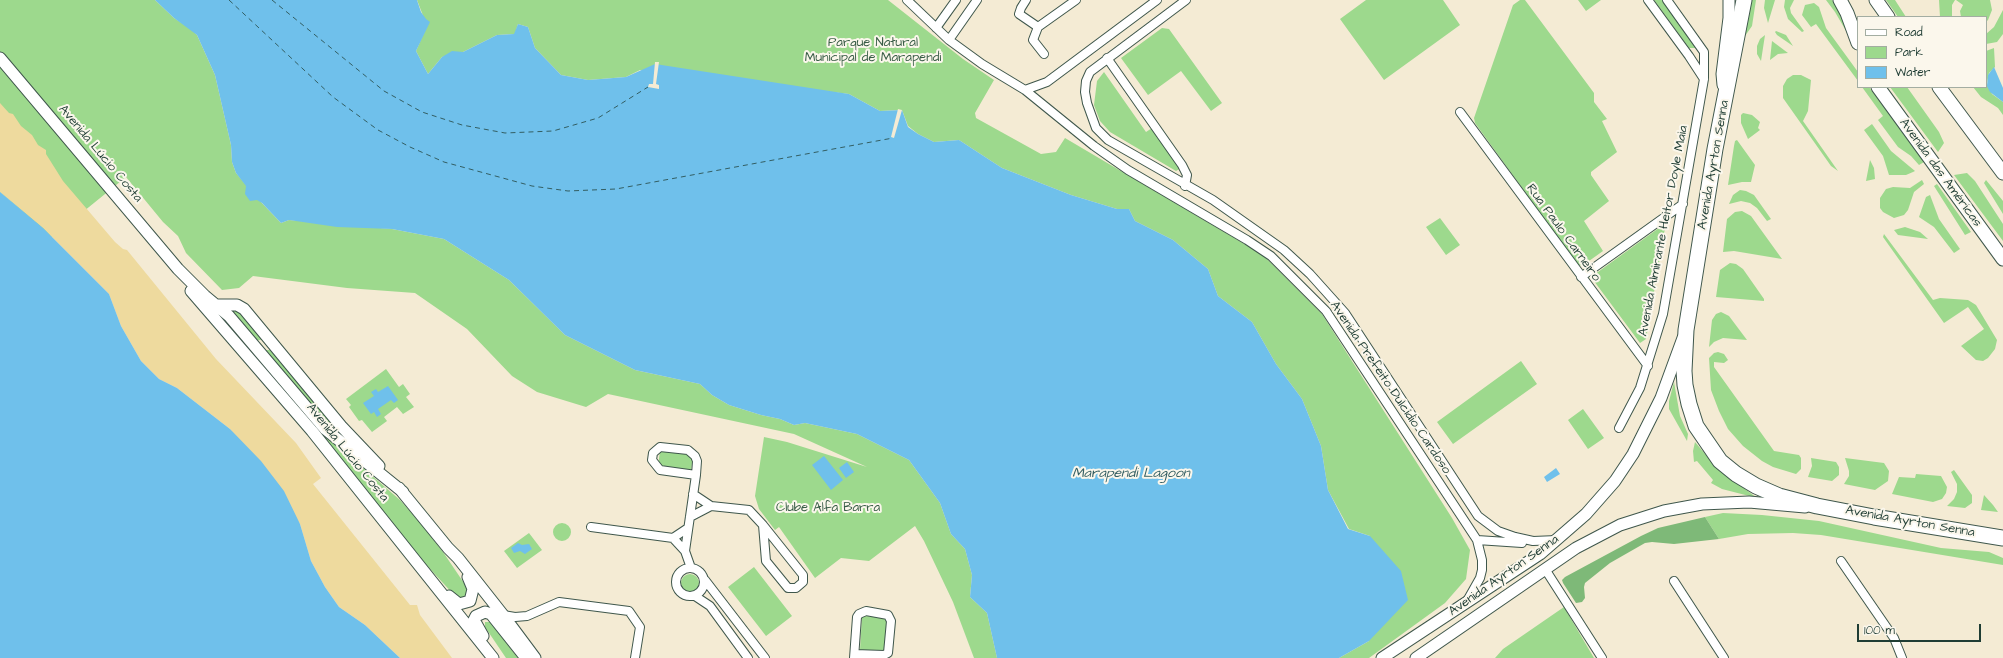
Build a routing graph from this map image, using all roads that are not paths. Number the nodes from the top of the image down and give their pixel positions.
1 (907, 0) edge
2 (956, 0) edge
3 (977, 0) edge
4 (1026, 0) edge
5 (1076, 0) edge
6 (1157, 0) edge
7 (1186, 0) edge
8 (1648, 0) edge
9 (1667, 0) edge
10 (1728, 0) edge
11 (1744, 0) edge
12 (1840, 0) edge
13 (1876, 0) edge
14 (1887, 16) edge
15 (1038, 27) junction
16 (936, 28) junction
17 (949, 40) junction
18 (1857, 40) edge
19 (1701, 48) junction
20 (1044, 54) dead end
21 (1689, 56) junction
22 (0, 58) edge
23 (1107, 58) junction
24 (1704, 79) junction
25 (1879, 88) edge
26 (1940, 88) edge
27 (1025, 90) junction
28 (1725, 97) junction
29 (1460, 112) dead end
30 (2003, 174) edge
31 (1185, 186) junction
32 (1683, 204) junction
33 (2003, 259) edge
34 (178, 269) junction
35 (1580, 277) junction
36 (216, 305) junction
37 (1686, 330) junction
38 (256, 348) junction
39 (291, 363) junction
40 (1648, 366) junction
41 (265, 377) junction
42 (1619, 428) dead end
43 (696, 475) junction
44 (403, 492) junction
45 (693, 494) junction
46 (711, 506) junction
47 (1817, 506) junction
48 (690, 517) junction
49 (762, 526) junction
50 (591, 527) dead end
51 (688, 528) junction
52 (673, 538) junction
53 (2003, 538) edge
54 (1477, 540) junction
55 (1557, 540) junction
56 (1533, 541) junction
57 (685, 551) junction
58 (458, 558) junction
59 (1841, 561) dead end
60 (691, 568) junction
61 (1545, 569) junction
62 (429, 578) junction
63 (705, 580) junction
64 (1674, 581) dead end
65 (695, 596) junction
66 (1466, 602) junction
67 (503, 615) junction
68 (854, 656) edge
69 (493, 658) edge
70 (497, 658) edge
71 (526, 658) edge
72 (534, 658) edge
73 (635, 658) edge
74 (748, 658) edge
75 (765, 658) edge
76 (1382, 658) edge
77 (1416, 658) edge
78 (1602, 658) edge
79 (1724, 658) edge
80 (1902, 658) edge

1 - 16 street, Avenida Prefeito Dulcídio Cardoso
2 - 16 street
3 - 17 street
4 - 15 street
5 - 15 street
6 - 27 street
7 - 23 street, Avenida Prefeito Dulcídio Cardoso
8 - 21 street
9 - 19 street, Avenida Almirante Heitor Doyle Maia
10 - 28 main road
11 - 28 highway, Avenida Ayrton Senna
12 - 18 highway
13 - 14 highway
15 - 20 street
16 - 17 street, Avenida Prefeito Dulcídio Cardoso
17 - 27 street, Avenida Prefeito Dulcídio Cardoso
19 - 21 street
19 - 24 street, Avenida Almirante Heitor Doyle Maia
21 - 24 street
22 - 34 main road, Avenida Lúcio Costa
23 - 31 street
23 - 31 street, Avenida Prefeito Dulcídio Cardoso
24 - 32 street, Avenida Almirante Heitor Doyle Maia
25 - 33 highway, Avenida das Américas
26 - 30 highway
27 - 54 street, Avenida Prefeito Dulcídio Cardoso
28 - 37 highway, Avenida Ayrton Senna
29 - 35 street, Rua Paulo Carneiro
31 - 56 street, Avenida Prefeito Dulcídio Cardoso
32 - 35 street
32 - 40 street, Avenida Almirante Heitor Doyle Maia
34 - 36 main road, Avenida Lúcio Costa
34 - 41 main road, Avenida Lúcio Costa
35 - 40 street, Rua Paulo Carneiro
36 - 38 main road, Avenida Lúcio Costa
36 - 39 main road, Avenida Lúcio Costa
37 - 47 highway, Avenida Ayrton Senna
37 - 55 main road, Avenida Ayrton Senna
38 - 39 main road
38 - 41 main road
38 - 44 main road, Avenida Lúcio Costa
39 - 44 main road, Avenida Lúcio Costa
40 - 42 street, Avenida Almirante Heitor Doyle Maia
41 - 62 main road, Avenida Lúcio Costa
43 - 43 street
43 - 45 street
44 - 58 main road, Avenida Lúcio Costa
45 - 46 street
45 - 48 street
46 - 48 street
46 - 49 street
47 - 53 highway, Avenida Ayrton Senna
47 - 61 main road, Avenida Ayrton Senna
48 - 51 street
49 - 49 street
50 - 52 street
51 - 52 street
51 - 57 street
52 - 57 street
54 - 56 street
54 - 66 street, Avenida Prefeito Dulcídio Cardoso
55 - 56 street, Avenida Prefeito Dulcídio Cardoso
55 - 66 main road, Avenida Ayrton Senna
57 - 60 street
58 - 62 main road
58 - 67 main road, Avenida Lúcio Costa
59 - 80 street
60 - 63 street
60 - 65 street
61 - 77 main road, Avenida Ayrton Senna
61 - 78 street
62 - 69 main road, Avenida Lúcio Costa
63 - 65 street
63 - 75 street
64 - 79 street
65 - 74 street
66 - 76 main road, Avenida Ayrton Senna
67 - 72 main road, Avenida Lúcio Costa
67 - 73 street
68 - 68 street
70 - 71 main road

